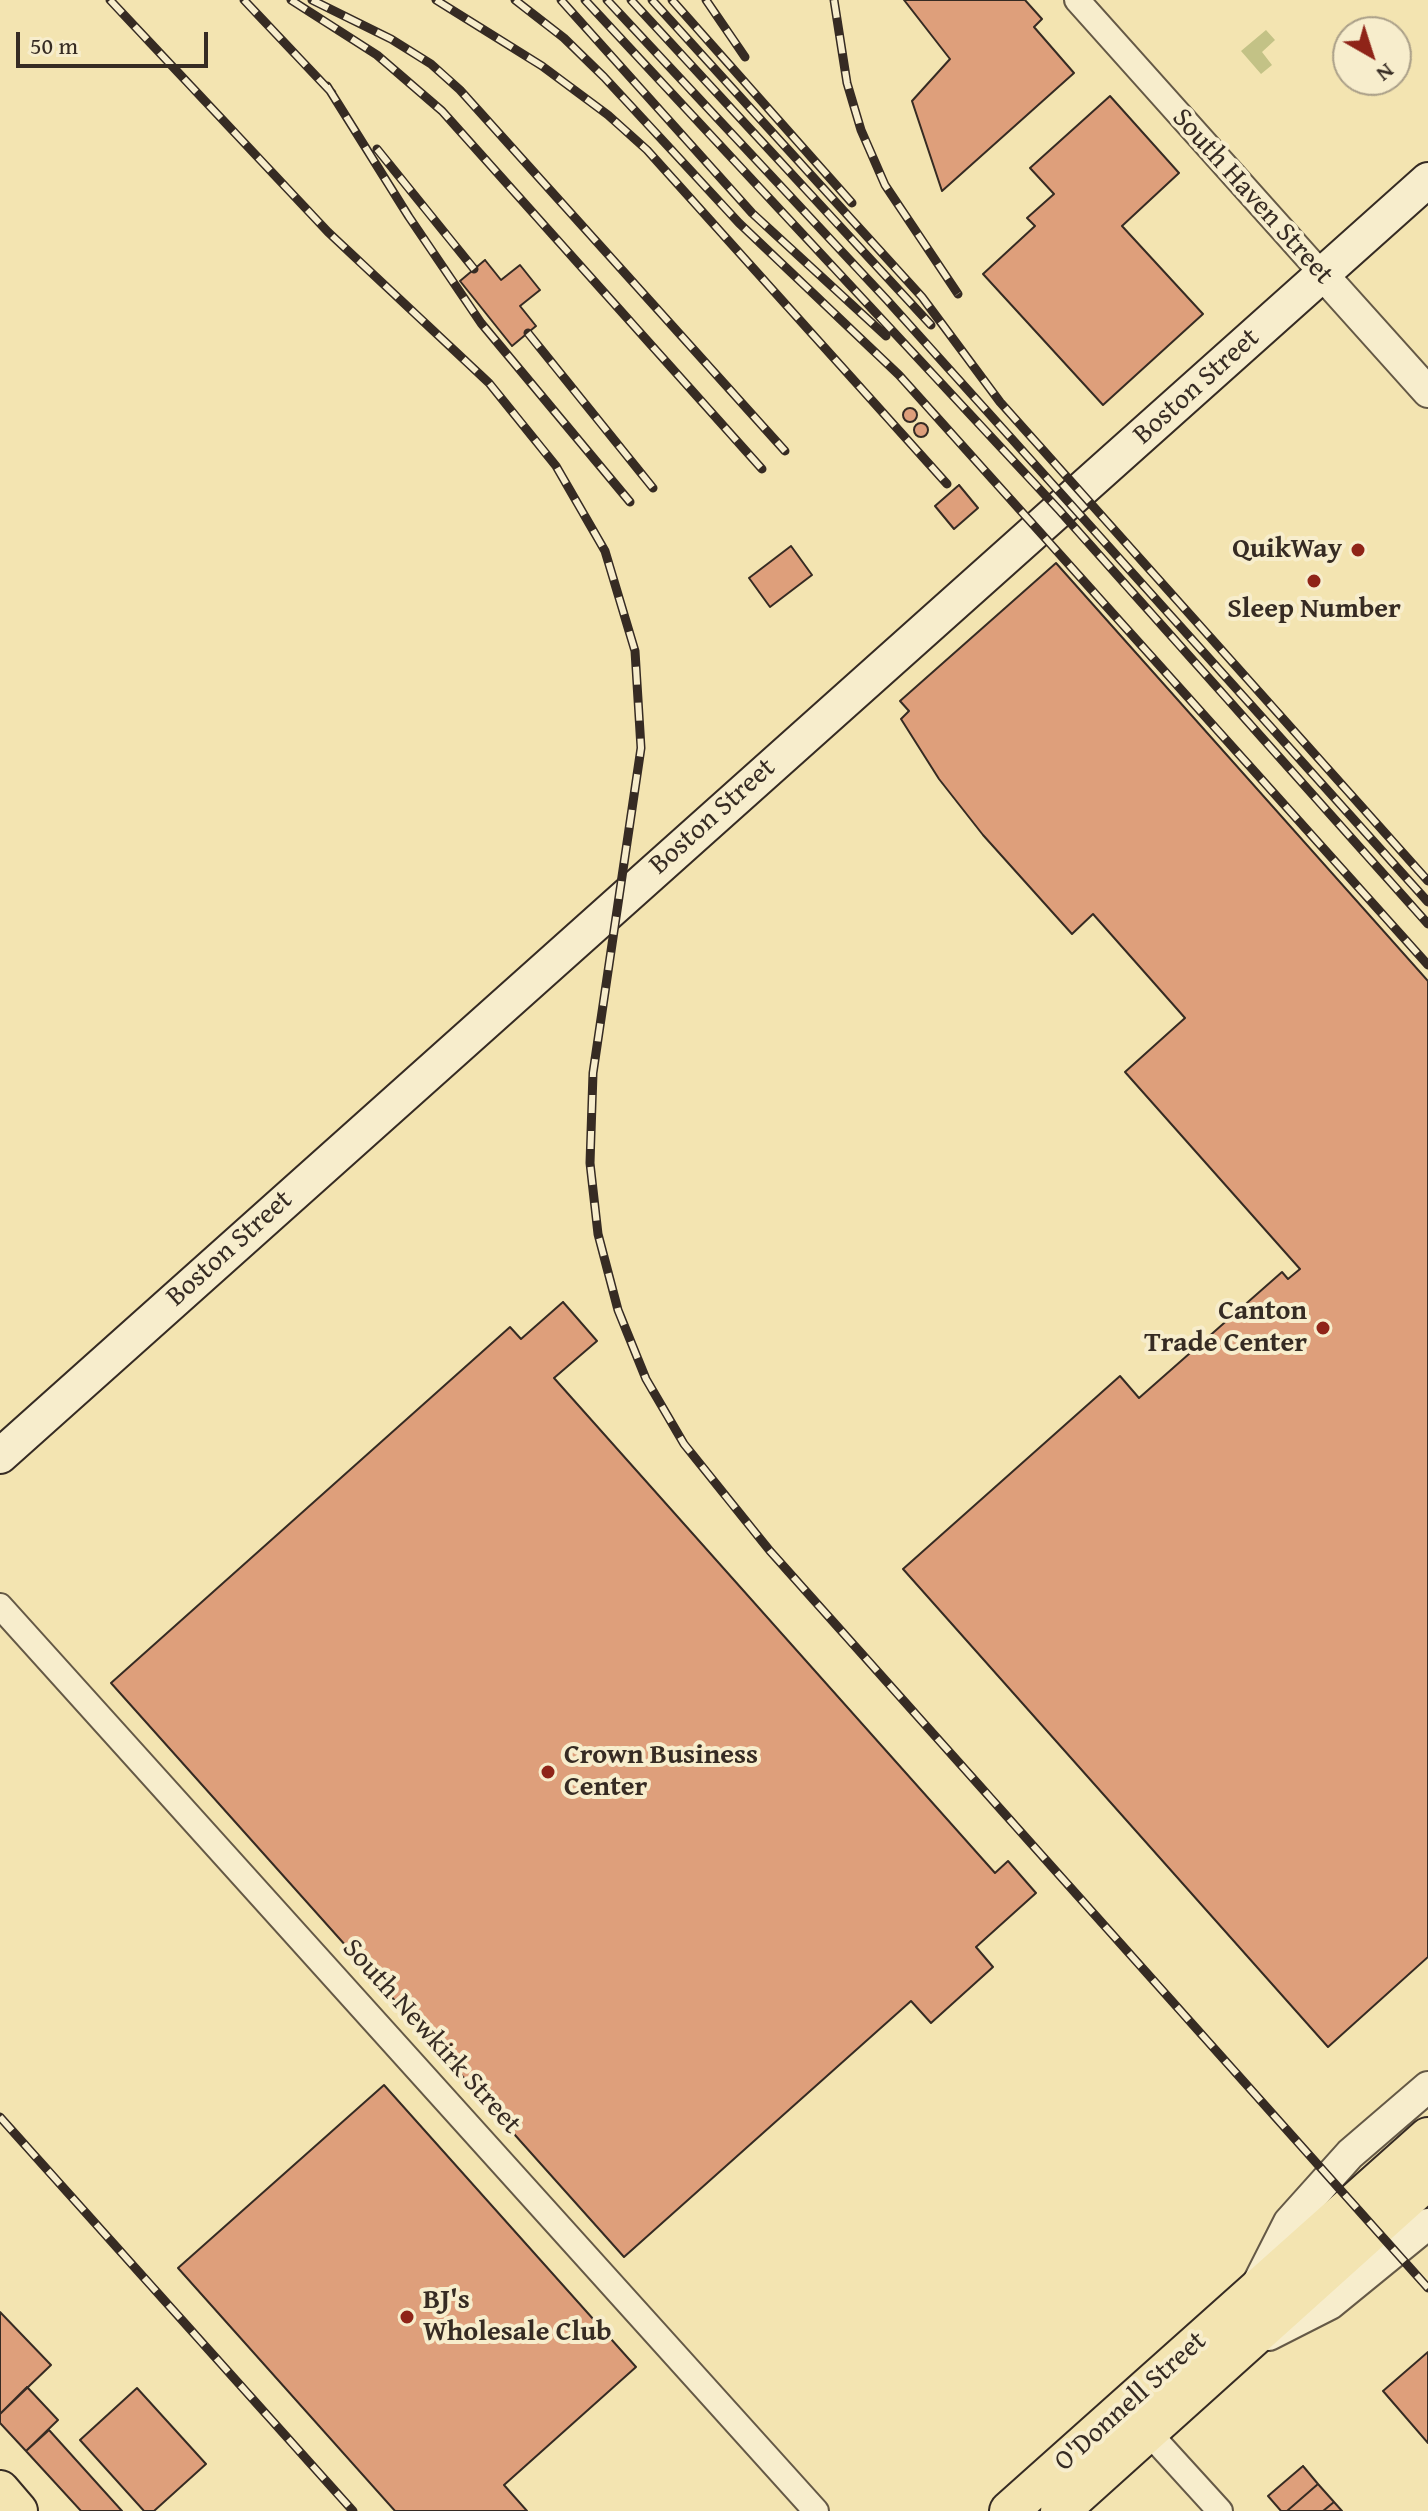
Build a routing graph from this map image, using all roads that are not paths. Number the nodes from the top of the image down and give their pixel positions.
1 (1077, 0) edge
2 (1428, 180) edge
3 (1323, 275) junction
4 (1428, 392) edge
5 (0, 1456) edge
6 (0, 1606) edge
7 (1428, 2087) edge
8 (1428, 2137) edge
9 (1428, 2180) edge
10 (1428, 2224) edge
11 (1253, 2293) junction
12 (1238, 2351) junction
13 (1137, 2419) junction
14 (0, 2490) edge
15 (18, 2511) edge
16 (816, 2511) edge
17 (1009, 2511) edge
18 (1060, 2511) edge
19 (1220, 2511) edge

1 - 3 street, South Haven Street
2 - 3 main road, Boston Street
3 - 4 street, South Haven Street
3 - 5 main road, Boston Street
6 - 16 street, South Newkirk Street
7 - 11 street, O'Donnell Street
8 - 11 main road, O'Donnell Street
9 - 12 main road, O'Donnell Street
10 - 12 street, O'Donnell Street
11 - 13 main road, O'Donnell Street
12 - 13 main road, O'Donnell Street
13 - 17 main road, O'Donnell Street
13 - 18 main road, O'Donnell Street
13 - 19 street
14 - 15 main road

